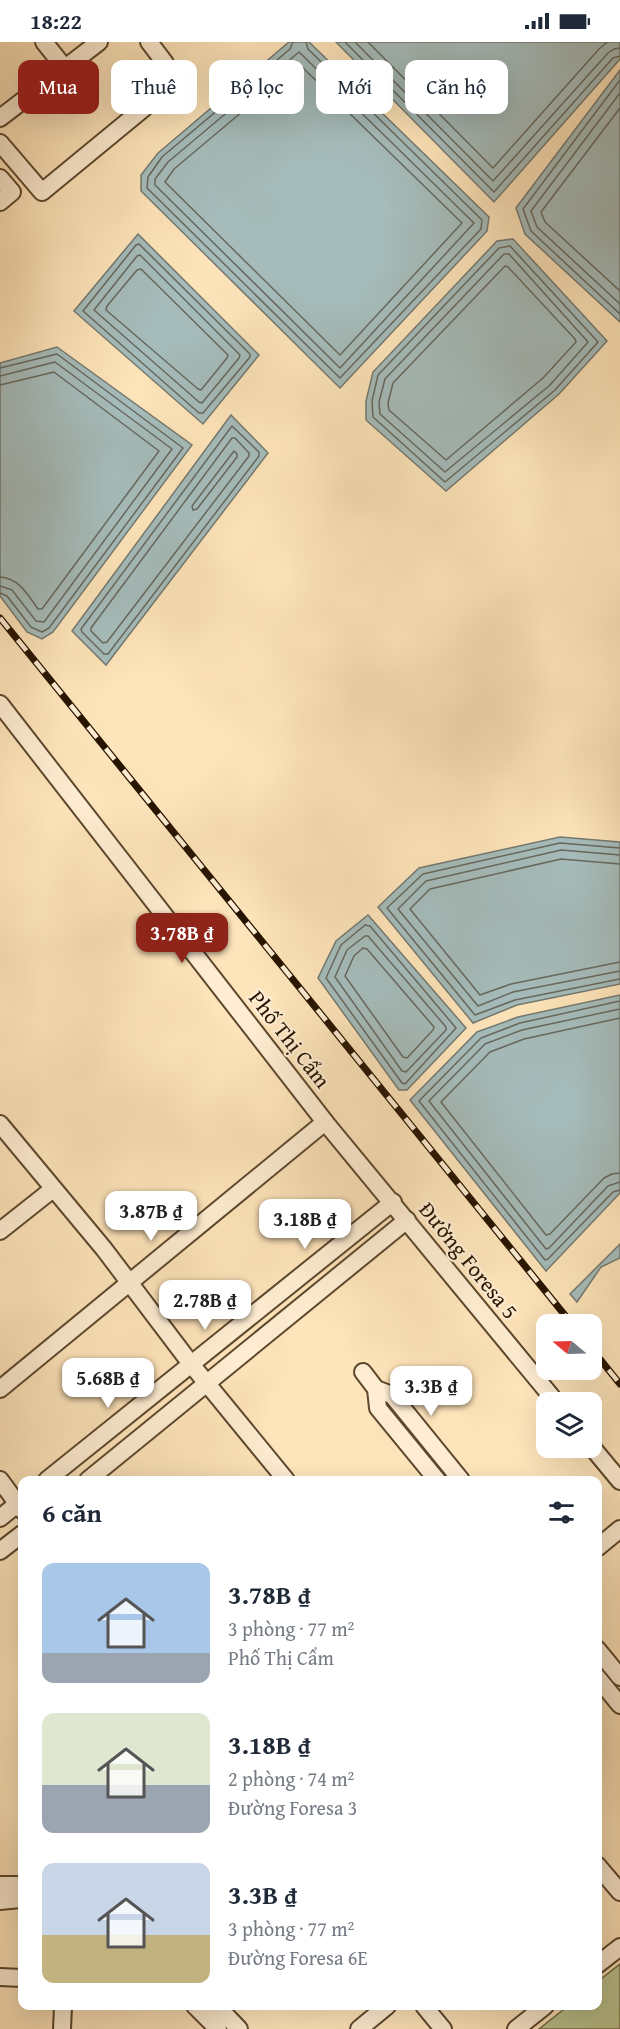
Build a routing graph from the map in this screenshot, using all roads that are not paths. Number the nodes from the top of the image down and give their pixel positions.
1 (44, 42) edge
2 (99, 42) edge
3 (149, 42) edge
4 (58, 60) edge
5 (74, 60) edge
6 (18, 104) edge
7 (0, 118) edge
8 (0, 143) edge
9 (0, 178) edge
10 (0, 202) edge
11 (0, 704) edge
12 (325, 1122) junction
13 (0, 1124) edge
14 (53, 1189) junction
15 (393, 1202) junction
16 (407, 1220) junction
17 (0, 1232) edge
18 (130, 1282) junction
19 (191, 1364) junction
20 (363, 1372) dead end
21 (208, 1384) junction
22 (0, 1389) edge
23 (376, 1389) junction
24 (548, 1392) edge
25 (601, 1458) edge
26 (52, 1476) edge
27 (93, 1476) edge
28 (282, 1476) edge
29 (434, 1476) edge
30 (458, 1476) edge
31 (0, 1480) edge
32 (620, 1481) edge
33 (18, 1501) edge
34 (18, 1507) edge
35 (0, 1518) edge
36 (620, 1529) edge
37 (18, 1537) edge
38 (602, 1544) edge
39 (0, 1551) edge
40 (602, 1655) edge
41 (620, 1677) edge
42 (602, 1683) edge
43 (620, 1705) edge
44 (602, 1871) edge
45 (18, 1885) edge
46 (0, 1886) edge
47 (620, 1892) edge
48 (18, 1899) edge
49 (0, 1901) edge
50 (620, 1947) edge
51 (602, 1961) edge
52 (0, 1977) edge
53 (18, 1978) edge
54 (63, 2010) edge
55 (199, 2010) edge
56 (221, 2010) edge
57 (382, 2010) edge
58 (427, 2010) edge
59 (540, 2010) edge
60 (63, 2029) edge
61 (219, 2029) edge
62 (239, 2029) edge
63 (359, 2029) edge
64 (443, 2029) edge
65 (516, 2029) edge

1 - 4 street
2 - 5 street
3 - 8 street
6 - 7 street
9 - 10 street
11 - 12 street, Phố Thị Cẩm
12 - 15 street, Phố Thị Cẩm
12 - 18 street
13 - 14 street
14 - 17 street
14 - 18 street
15 - 16 street, Đường Foresa 5
15 - 19 street
16 - 21 street
16 - 24 street, Đường Foresa 5
18 - 19 street
18 - 22 street
19 - 21 street
19 - 26 street
20 - 23 street
21 - 27 street
21 - 28 street
23 - 29 street
23 - 30 street
25 - 32 street
31 - 33 street
34 - 35 street
36 - 38 street
37 - 39 street
40 - 41 street
42 - 43 street
44 - 47 street
45 - 46 street
48 - 49 street
50 - 51 street
52 - 53 street
54 - 60 street
55 - 61 street
56 - 62 street
57 - 63 street
58 - 64 street
59 - 65 street

